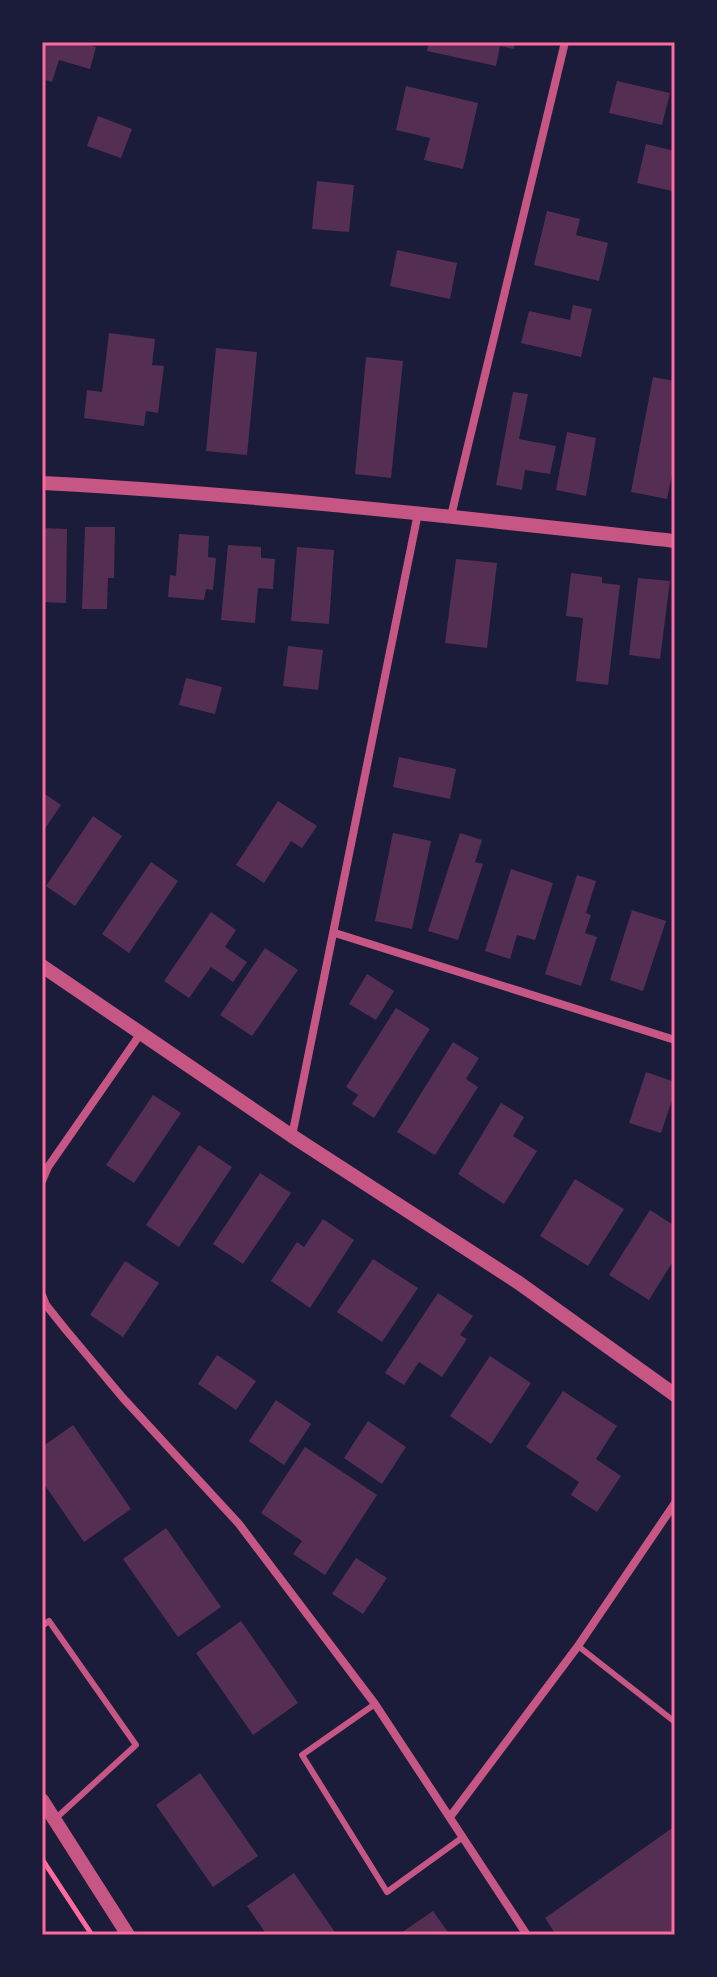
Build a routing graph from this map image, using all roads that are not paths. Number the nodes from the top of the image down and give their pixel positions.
1 (565, 42) edge
2 (42, 483) edge
3 (418, 513) junction
4 (451, 516) junction
5 (675, 541) edge
6 (335, 933) junction
7 (42, 966) edge
8 (141, 1033) junction
9 (675, 1040) edge
10 (292, 1136) junction
11 (42, 1181) edge
12 (42, 1295) edge
13 (44, 1306) edge
14 (675, 1395) edge
15 (675, 1503) edge
16 (42, 1626) edge
17 (578, 1646) junction
18 (375, 1704) junction
19 (675, 1722) edge
20 (42, 1800) edge
21 (450, 1817) junction
22 (54, 1820) junction
23 (463, 1837) junction
24 (128, 1935) edge
25 (527, 1935) edge

1 - 4 street
2 - 3 street
3 - 4 street
3 - 6 street
4 - 5 street
6 - 9 street
6 - 10 street
7 - 8 street
8 - 10 street
8 - 11 street
10 - 14 street
12 - 13 street
13 - 18 street
15 - 17 street
16 - 22 lane
17 - 19 lane
17 - 21 street
18 - 21 street
18 - 23 lane
20 - 22 street
21 - 23 street
22 - 24 street
23 - 25 street

